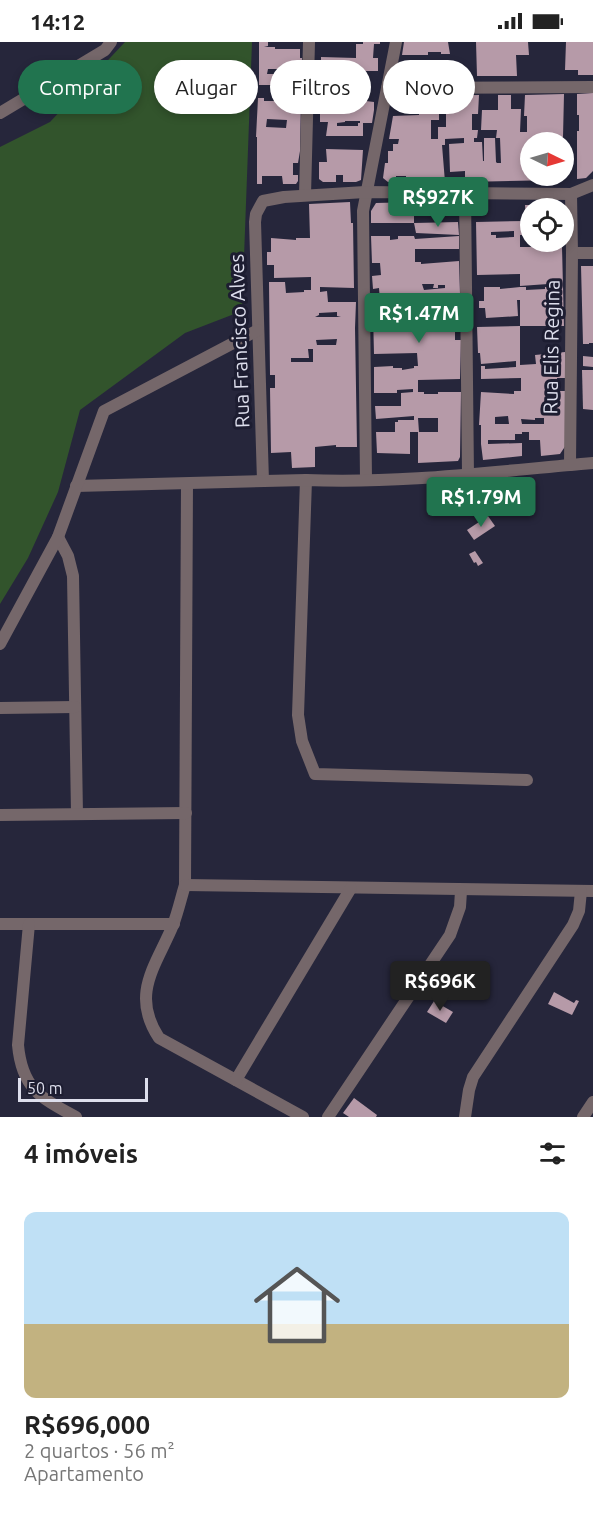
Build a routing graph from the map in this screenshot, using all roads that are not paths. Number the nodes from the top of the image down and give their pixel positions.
1 (111, 42) edge
2 (309, 42) edge
3 (396, 42) edge
4 (392, 60) edge
5 (593, 87) edge
6 (475, 88) edge
7 (383, 107) edge
8 (0, 113) edge
9 (593, 185) edge
10 (365, 192) junction
11 (465, 192) junction
12 (571, 194) junction
13 (305, 195) junction
14 (572, 253) junction
15 (593, 253) edge
16 (258, 330) junction
17 (593, 463) edge
18 (570, 465) junction
19 (468, 475) junction
20 (366, 479) junction
21 (306, 480) junction
22 (262, 481) junction
23 (187, 484) junction
24 (76, 486) junction
25 (58, 537) junction
26 (0, 644) edge
27 (75, 707) junction
28 (0, 708) edge
29 (527, 780) dead end
30 (186, 813) junction
31 (77, 814) junction
32 (0, 815) edge
33 (185, 885) junction
34 (351, 888) junction
35 (461, 891) junction
36 (587, 891) edge
37 (0, 924) edge
38 (29, 924) junction
39 (174, 924) junction
40 (236, 1080) junction
41 (593, 1102) edge
42 (76, 1117) edge
43 (303, 1117) edge
44 (328, 1117) edge
45 (465, 1117) edge
46 (583, 1117) edge

1 - 8 street
2 - 13 street
3 - 4 street
5 - 6 street
7 - 10 street
9 - 12 street
10 - 11 street
10 - 13 street
10 - 20 street
11 - 12 street
11 - 19 street
12 - 14 street, Rua Elis Regina
13 - 16 street, Rua Francisco Alves
14 - 15 street
14 - 18 street, Rua Elis Regina
16 - 22 street, Rua Francisco Alves
16 - 24 street
17 - 18 street
18 - 19 street
19 - 20 street
20 - 21 street
21 - 22 street
21 - 29 street
22 - 23 street
23 - 24 street
23 - 30 street
24 - 25 street
25 - 26 street
25 - 27 street
27 - 28 street
27 - 31 street
30 - 31 street
30 - 33 street
31 - 32 street
33 - 34 street
33 - 39 street
34 - 35 street
34 - 40 street
35 - 36 street
35 - 44 street
36 - 45 street
37 - 38 street
38 - 39 street
38 - 42 street
39 - 40 street
40 - 43 street
41 - 46 street

